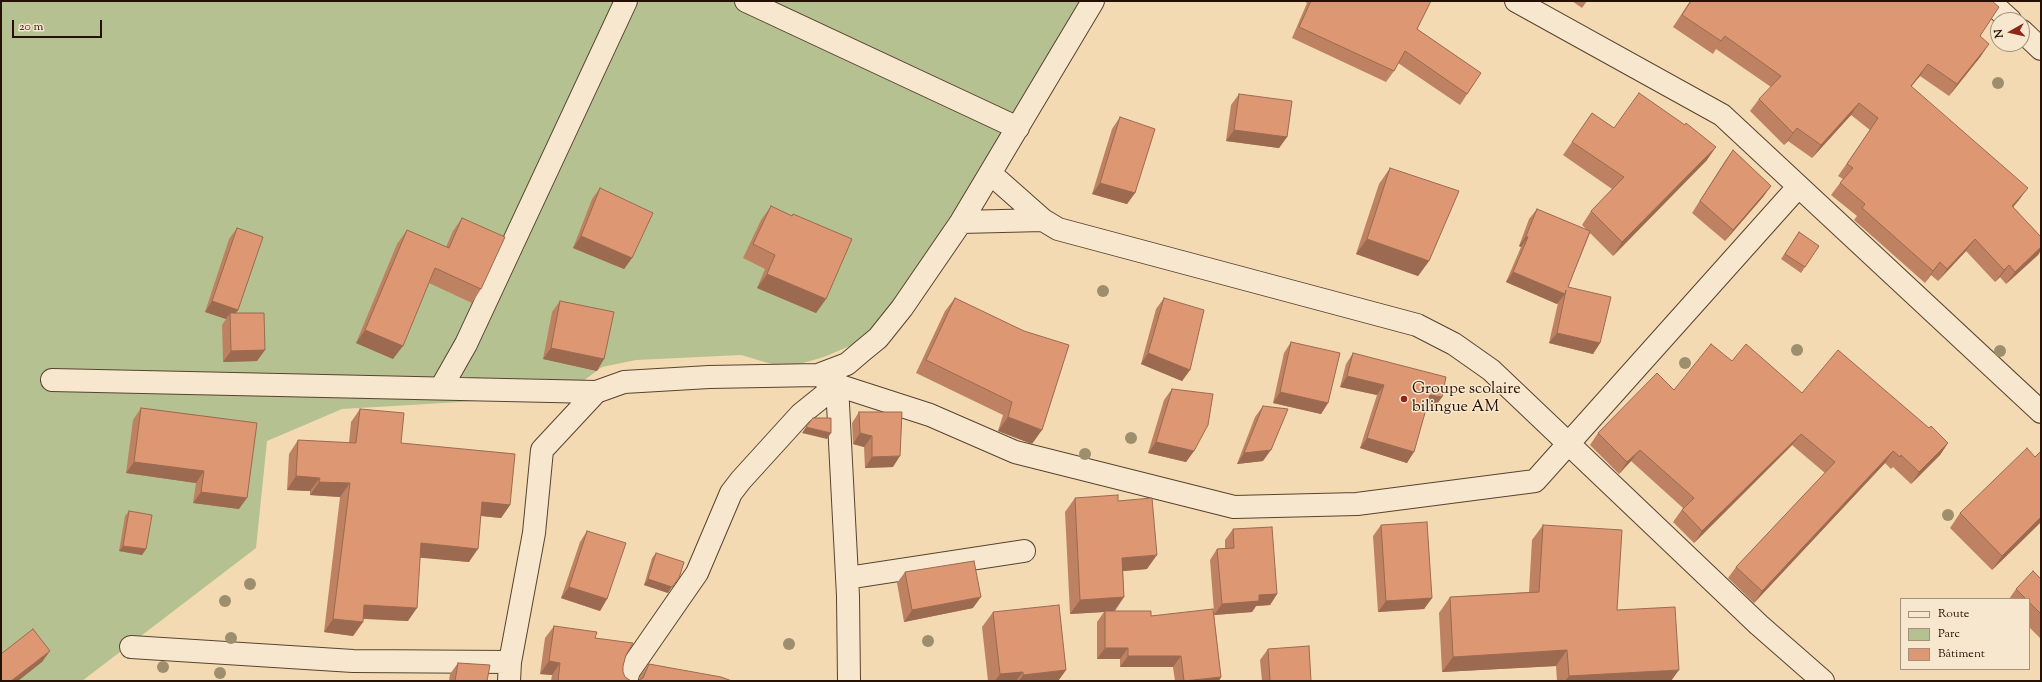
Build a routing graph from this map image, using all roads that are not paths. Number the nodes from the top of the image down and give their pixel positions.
1 (626, 1) edge
2 (746, 1) edge
3 (1093, 1) edge
4 (1516, 1) edge
5 (1989, 1) edge
6 (2001, 12) edge
7 (2030, 38) edge
8 (2041, 48) edge
9 (1018, 128) junction
10 (991, 174) junction
11 (1798, 187) junction
12 (1043, 220) junction
13 (961, 222) junction
14 (818, 375) junction
15 (52, 380) dead end
16 (837, 385) junction
17 (441, 388) junction
18 (596, 392) junction
19 (2041, 412) edge
20 (1568, 444) junction
21 (1024, 551) dead end
22 (847, 578) junction
23 (132, 647) dead end
24 (509, 671) edge
25 (626, 681) edge
26 (849, 681) edge
27 (1823, 681) edge

1 - 17 street
2 - 9 street
3 - 9 street
4 - 11 street
5 - 6 street
7 - 8 street
9 - 10 street
10 - 12 street
10 - 13 street
11 - 19 street
11 - 20 street
12 - 13 street
12 - 20 street
13 - 14 street
14 - 16 street
14 - 18 street
15 - 17 street
16 - 20 street
16 - 22 street
16 - 25 street
17 - 18 street
18 - 24 street
20 - 27 street
21 - 22 street
22 - 26 street
23 - 24 street

